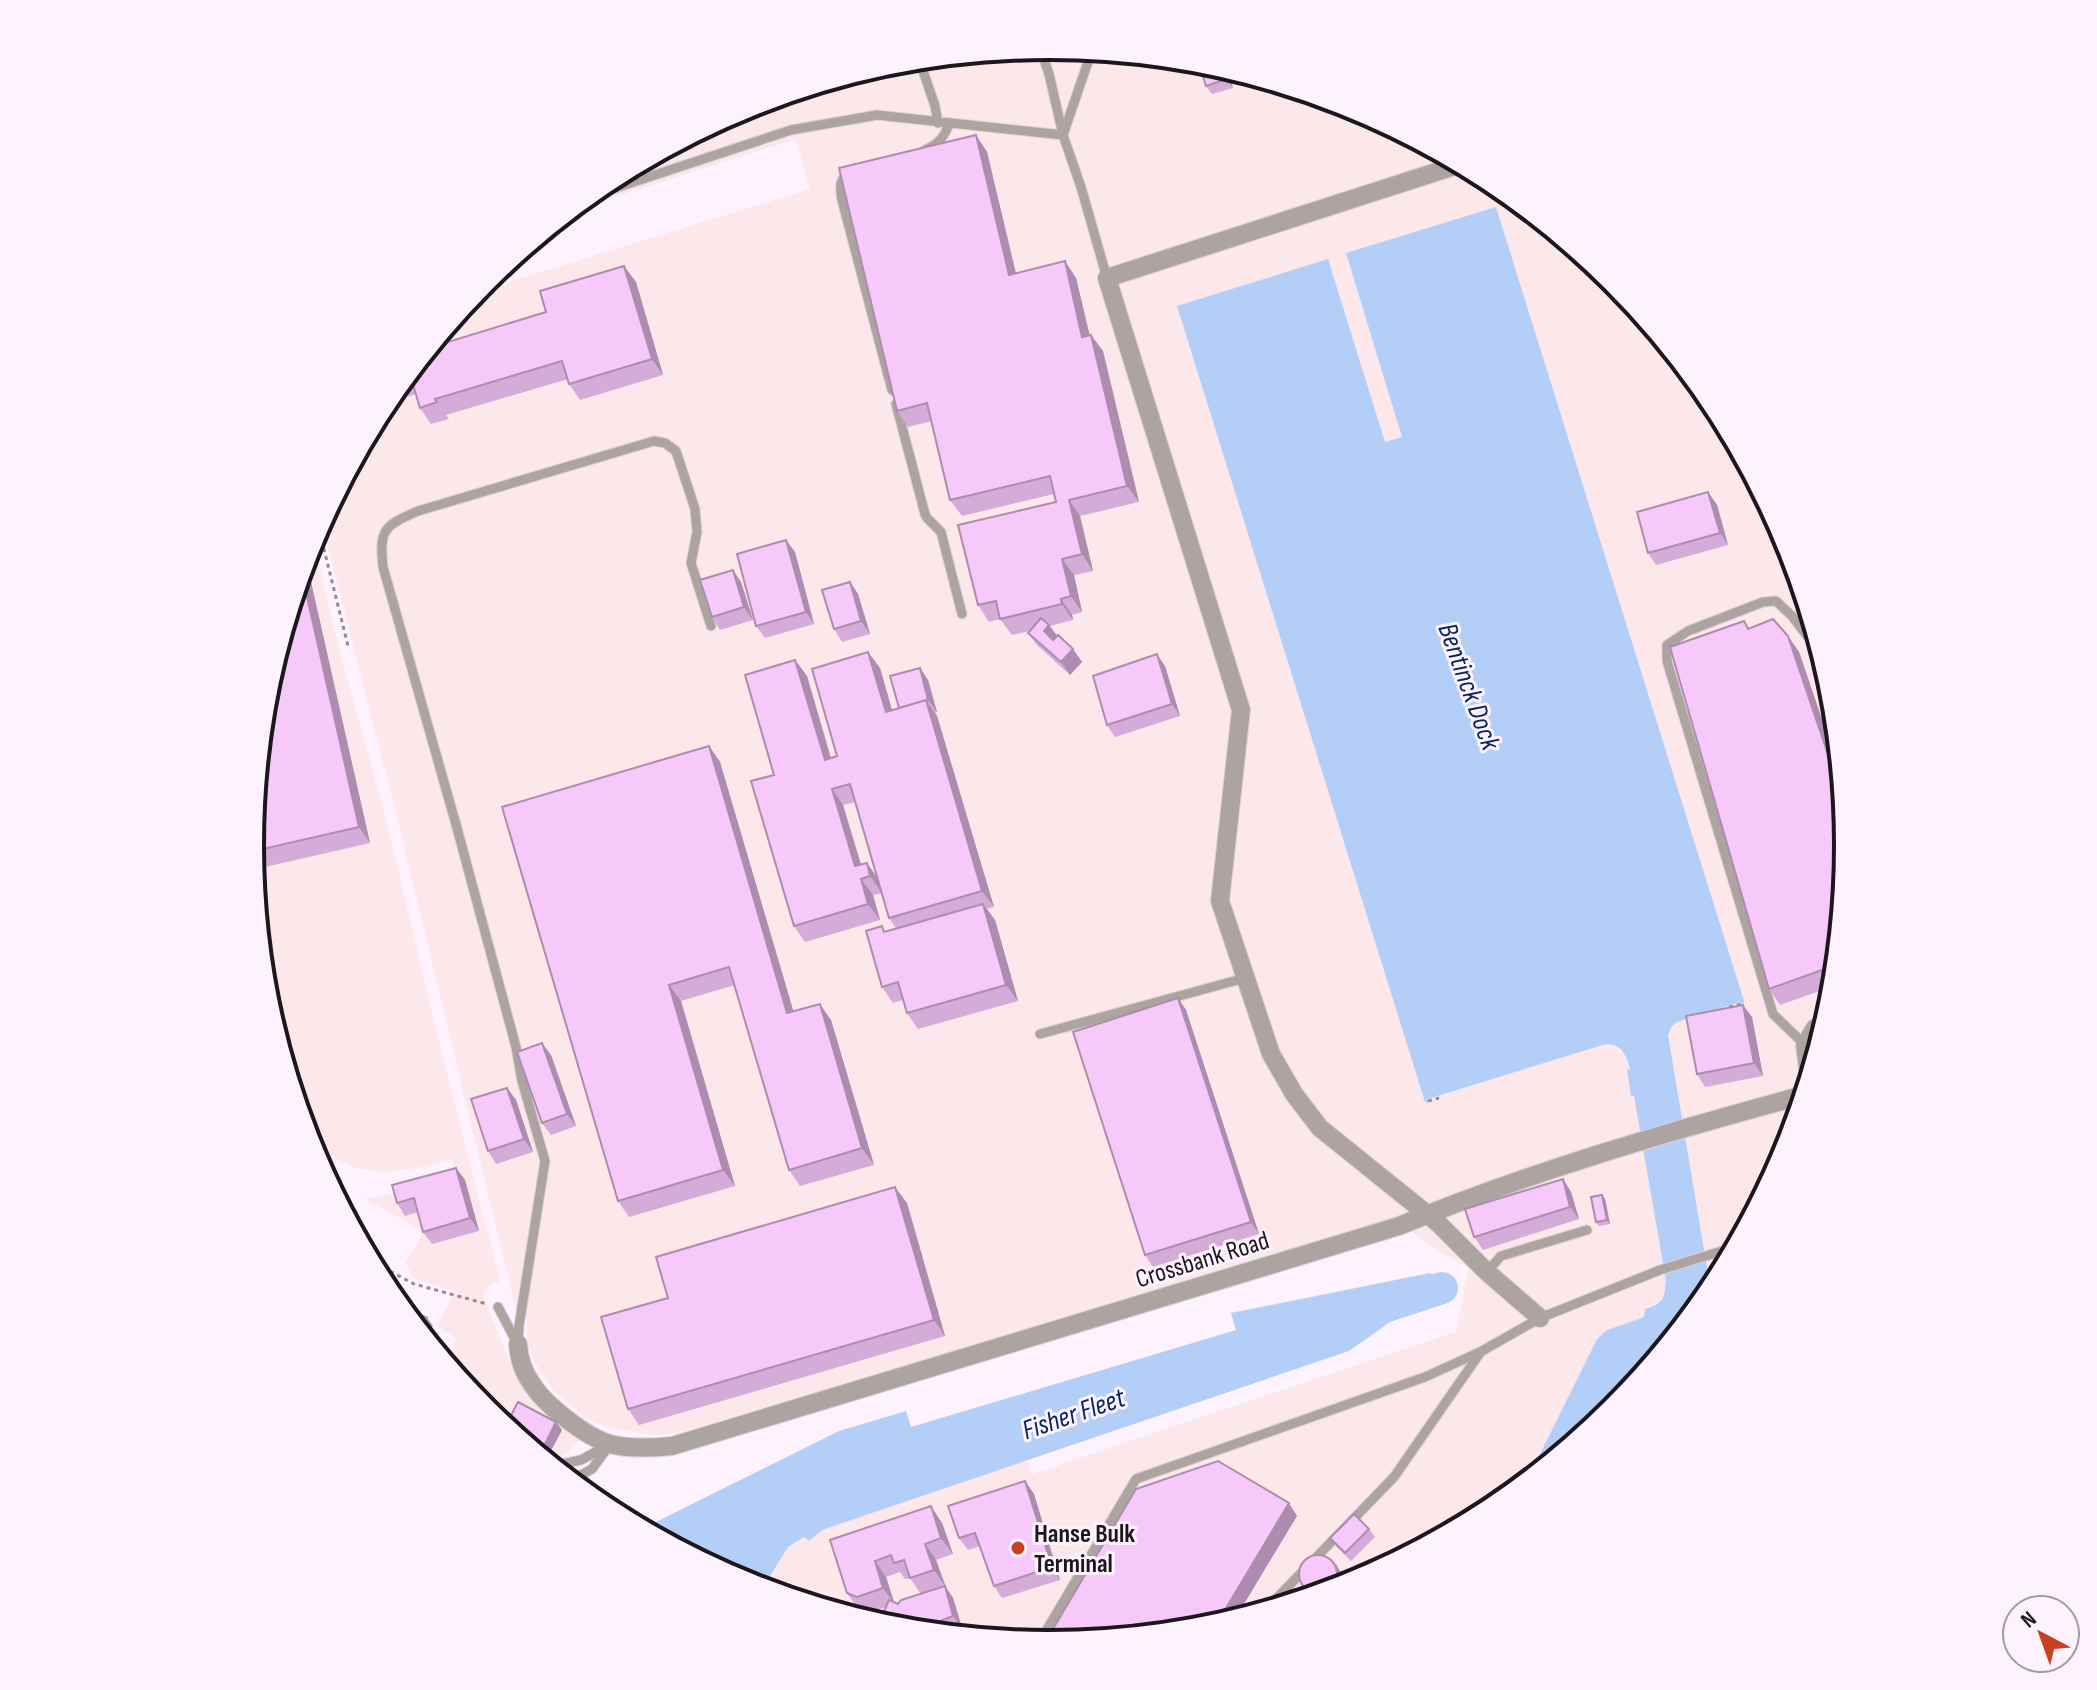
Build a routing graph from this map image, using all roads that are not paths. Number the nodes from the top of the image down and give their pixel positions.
1 (1044, 60) edge
2 (1088, 62) edge
3 (923, 71) edge
4 (938, 123) junction
5 (949, 124) junction
6 (1063, 135) junction
7 (912, 154) edge
8 (1447, 169) edge
9 (854, 170) edge
10 (622, 186) edge
11 (1107, 278) junction
12 (962, 614) dead end
13 (711, 626) edge
14 (1804, 631) edge
15 (1246, 978) junction
16 (1040, 1034) dead end
17 (1809, 1038) edge
18 (1805, 1045) junction
19 (1806, 1052) edge
20 (1791, 1098) edge
21 (1428, 1214) junction
22 (1587, 1230) dead end
23 (1719, 1252) edge
24 (1487, 1272) junction
25 (498, 1307) road end
26 (1540, 1318) junction
27 (518, 1344) junction
28 (1482, 1351) junction
29 (610, 1444) junction
30 (565, 1463) edge
31 (581, 1475) edge
32 (1281, 1594) edge
33 (1047, 1630) edge

1 - 6 lane
2 - 6 lane
3 - 4 lane
4 - 5 lane
4 - 10 lane
5 - 6 lane
5 - 7 lane
6 - 11 lane
8 - 11 street
9 - 12 lane
11 - 15 street
13 - 27 lane
14 - 18 lane
15 - 16 lane
15 - 21 street
17 - 18 street
18 - 19 street
20 - 21 street, Crossbank Road
21 - 24 street
21 - 29 street, Crossbank Road
22 - 24 lane
23 - 26 lane
24 - 26 street
25 - 27 lane
26 - 28 lane
27 - 29 street, Crossbank Road
28 - 32 lane
28 - 33 lane
29 - 30 lane
29 - 31 lane

